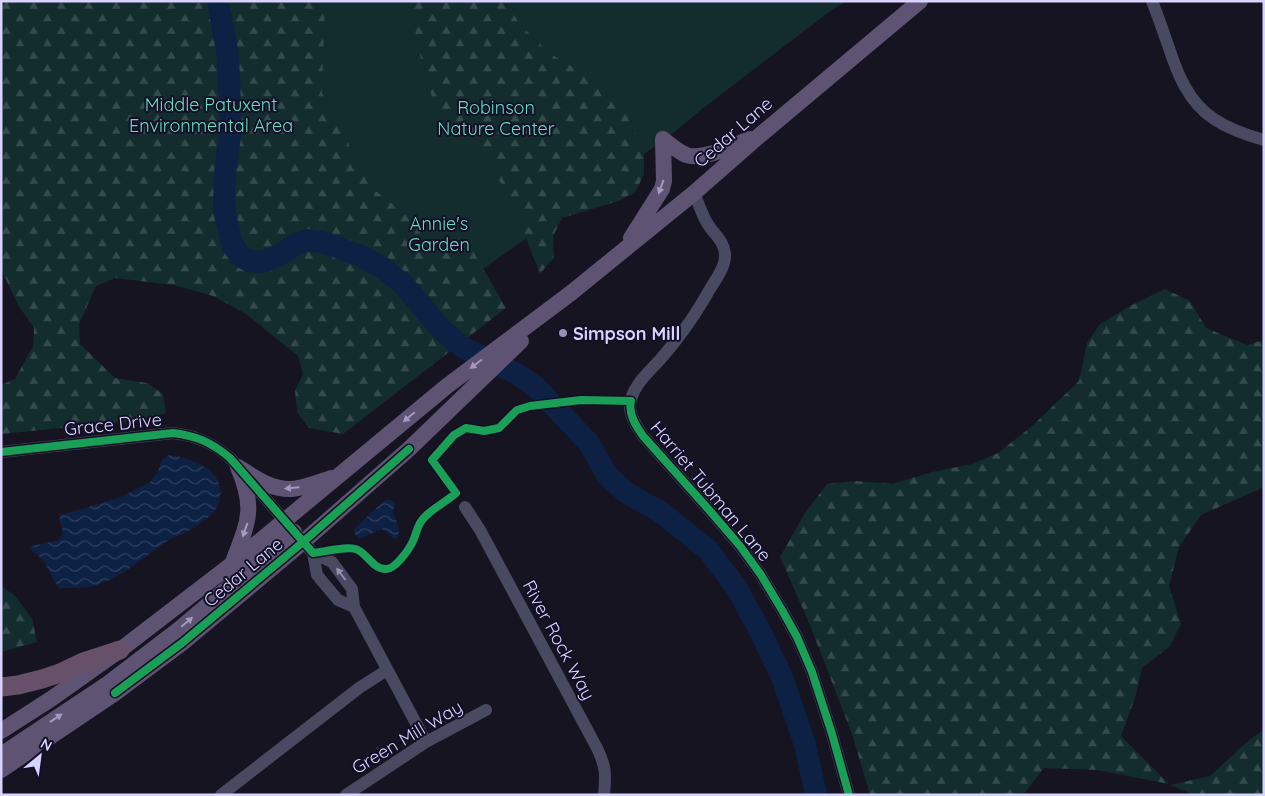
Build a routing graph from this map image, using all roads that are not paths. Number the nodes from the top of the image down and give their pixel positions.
1 (920, 1) edge
2 (1152, 1) edge
3 (759, 136) junction
4 (1264, 140) edge
5 (694, 193) junction
6 (621, 252) junction
7 (571, 292) junction
8 (1, 452) edge
9 (238, 467) junction
10 (339, 476) junction
11 (465, 506) dead end
12 (299, 537) junction
13 (232, 564) junction
14 (354, 606) junction
15 (120, 650) junction
16 (387, 670) junction
17 (1, 687) edge
18 (486, 710) dead end
19 (1, 731) edge
20 (426, 742) junction
21 (1, 755) edge
22 (1, 770) edge
23 (221, 795) edge
24 (346, 795) edge
25 (604, 795) edge
26 (849, 795) edge

1 - 3 main road, Cedar Lane
2 - 4 street
3 - 5 main road, Cedar Lane
3 -> 6 main road
5 - 6 main road, Cedar Lane
5 - 26 street, Harriet Tubman Lane
6 - 7 main road, Cedar Lane
7 -> 10 main road, Cedar Lane
7 - 12 main road, Cedar Lane
8 - 9 street, Grace Drive
10 -> 9 main road
9 - 12 street, Grace Drive
9 -> 13 main road
10 - 12 main road, Cedar Lane
11 - 25 street, River Rock Way
12 - 13 main road, Cedar Lane
12 - 14 street
14 -> 12 street
21 -> 12 main road
12 - 22 main road, Cedar Lane
13 - 15 main road, Cedar Lane
14 - 16 street
15 - 17 highway
15 - 19 main road, Cedar Lane
16 - 20 street
16 - 23 street
18 - 20 street, Green Mill Way
20 - 24 street, Green Mill Way

